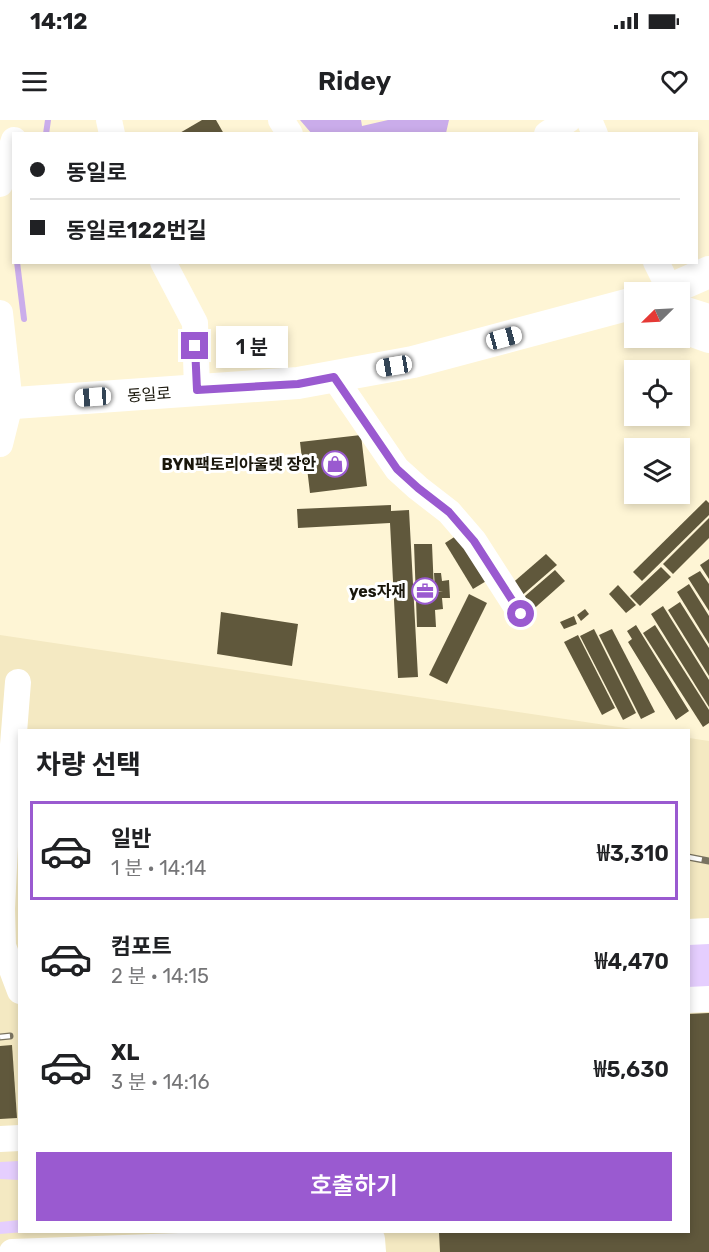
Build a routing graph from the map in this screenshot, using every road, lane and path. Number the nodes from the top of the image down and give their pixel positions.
1 (568, 120) edge
2 (551, 132) edge
3 (12, 146) edge
4 (0, 184) edge
5 (164, 264) edge
6 (709, 272) edge
7 (683, 282) edge
8 (690, 304) edge
9 (624, 306) edge
10 (0, 313) edge
11 (709, 317) edge
12 (690, 330) edge
13 (709, 340) edge
14 (334, 377) junction
15 (197, 390) junction
16 (5, 404) edge
17 (0, 444) edge
18 (521, 614) dead end
19 (18, 682) dead end
20 (2, 882) edge
21 (709, 931) edge
22 (690, 932) edge
23 (18, 986) edge
24 (709, 999) edge
25 (690, 1000) edge
26 (18, 1138) edge
27 (0, 1139) edge
28 (44, 1245) edge
29 (12, 1252) edge
30 (373, 1252) edge

1 - 2 street
3 - 4 street
5 - 15 street
6 - 7 main road
8 - 11 street
9 - 14 main road, 동일로
10 - 16 street
12 - 13 street
14 - 15 main road, 동일로
14 - 18 street
15 - 16 main road, 동일로
16 - 17 street
19 - 20 street
20 - 23 street
21 - 22 street
24 - 25 street
26 - 27 street
28 - 29 street
28 - 30 street

